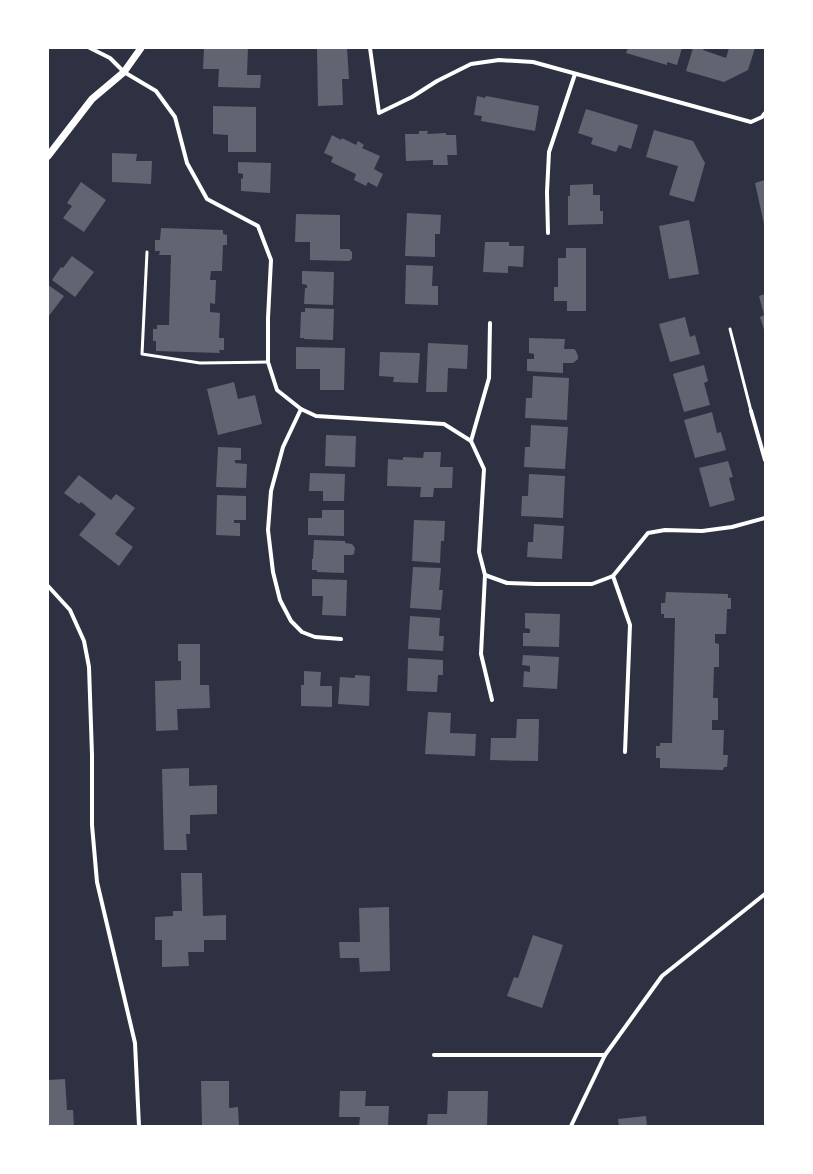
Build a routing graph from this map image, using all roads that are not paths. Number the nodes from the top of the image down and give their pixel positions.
1 (90, 48) edge
2 (140, 48) edge
3 (370, 48) edge
4 (124, 72) junction
5 (575, 74) junction
6 (765, 113) edge
7 (48, 156) edge
8 (548, 233) dead end
9 (147, 252) dead end
10 (490, 323) dead end
11 (730, 329) dead end
12 (268, 362) junction
13 (301, 409) junction
14 (751, 411) joint
15 (471, 441) junction
16 (765, 460) edge
17 (765, 518) edge
18 (485, 575) junction
19 (613, 576) junction
20 (48, 586) edge
21 (341, 639) dead end
22 (492, 700) dead end
23 (625, 752) dead end
24 (765, 894) edge
25 (434, 1055) dead end
26 (605, 1055) junction
27 (139, 1126) edge
28 (571, 1126) edge

1 - 4 street
2 - 4 street
3 - 5 street
4 - 7 street
4 - 12 street
5 - 6 street
5 - 8 street
9 - 12 lane
10 - 15 street
11 - 14 lane
12 - 13 street
13 - 15 street
13 - 21 street
14 - 16 street
15 - 18 street
17 - 19 street
18 - 19 street
18 - 22 street
19 - 23 street
20 - 27 street
24 - 26 street
25 - 26 street
26 - 28 street

